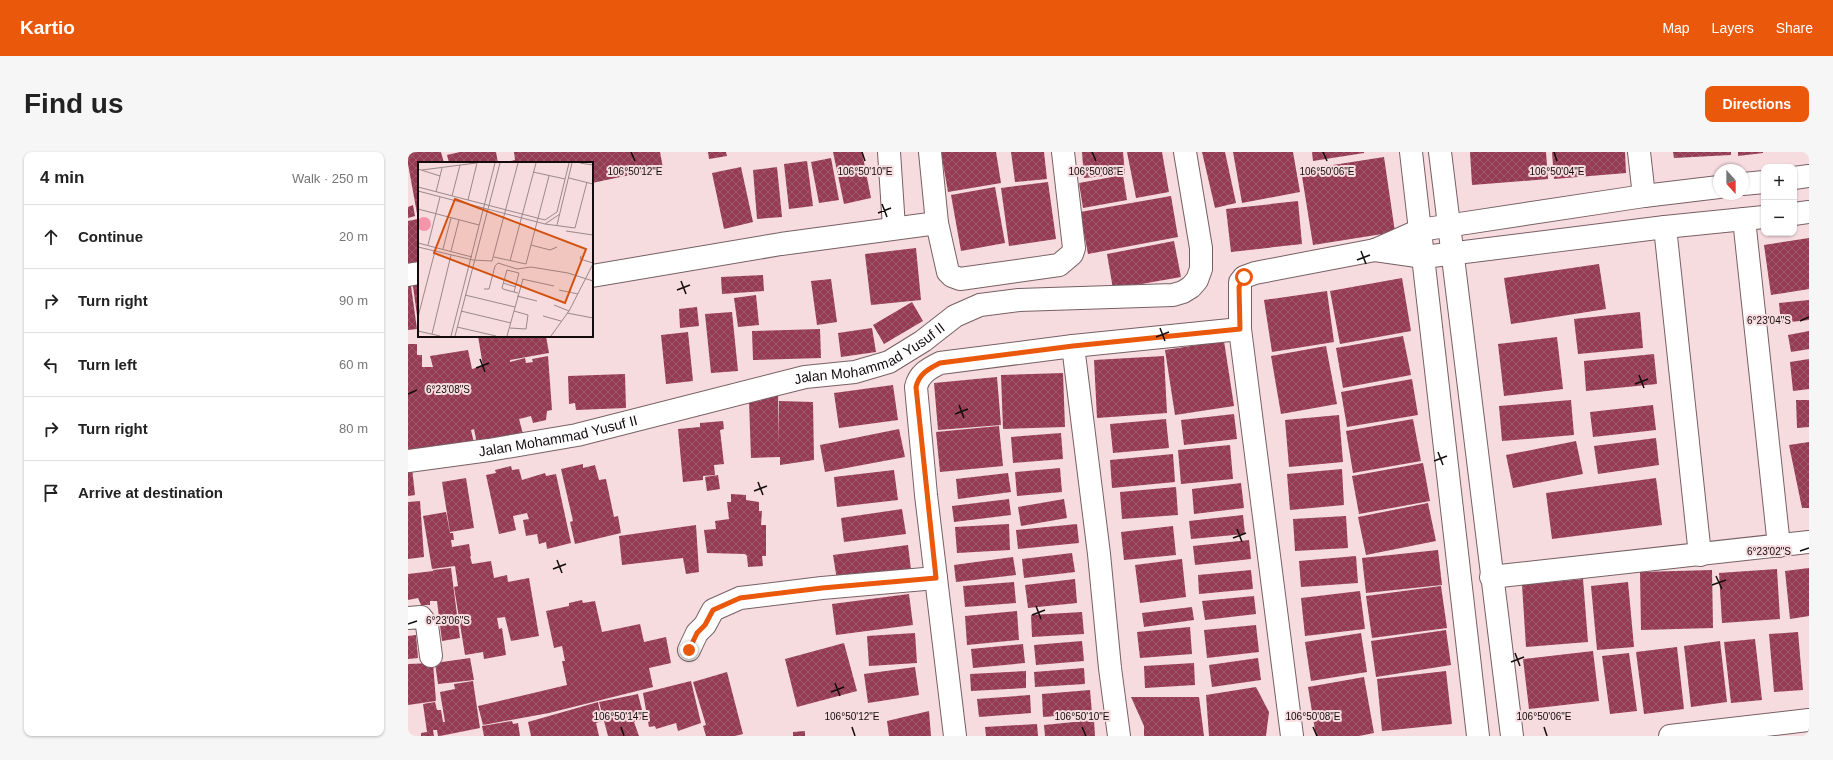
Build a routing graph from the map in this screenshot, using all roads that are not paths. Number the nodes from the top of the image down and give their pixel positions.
1 (889, 152) edge
2 (930, 152) edge
3 (1063, 152) edge
4 (1185, 152) edge
5 (1411, 152) edge
6 (1440, 152) edge
7 (1639, 152) edge
8 (1809, 176) edge
9 (1797, 178) edge
10 (1761, 182) edge
11 (1749, 183) edge
12 (1713, 188) edge
13 (1644, 196) junction
14 (1809, 212) edge
15 (1797, 214) edge
16 (1754, 218) edge
17 (937, 223) junction
18 (1449, 225) junction
19 (894, 227) junction
20 (1665, 227) junction
21 (1420, 230) junction
22 (1375, 250) junction
23 (1452, 254) junction
24 (1424, 257) junction
25 (418, 273) edge
26 (408, 275) edge
27 (593, 276) edge
28 (1240, 329) junction
29 (1073, 346) junction
30 (408, 461) edge
31 (1809, 542) edge
32 (1779, 546) junction
33 (1700, 555) junction
34 (936, 578) junction
35 (1491, 578) junction
36 (408, 618) edge
37 (689, 650) dead end
38 (430, 656) dead end
39 (1809, 720) edge
40 (955, 736) edge
41 (1119, 736) edge
42 (1292, 736) edge
43 (1478, 736) edge
44 (1512, 736) edge
45 (1670, 736) edge

1 - 19 street
2 - 17 street
3 - 17 street
4 - 30 street, Jalan Mohammad Yusuf II
5 - 21 street
6 - 18 street
7 - 13 street
8 - 9 street
10 - 11 street
12 - 13 street
13 - 18 street
14 - 15 street
16 - 20 street
16 - 32 street
17 - 19 street
18 - 21 street
18 - 23 street
19 - 27 street
20 - 23 street
20 - 33 street
21 - 22 street
21 - 24 street
22 - 24 street
22 - 28 street
23 - 24 street
23 - 35 street
24 - 43 street
25 - 26 street
28 - 29 street
28 - 42 street
29 - 34 street
29 - 41 street
31 - 32 street
32 - 33 street
33 - 35 street
34 - 37 street
34 - 40 street
35 - 44 street
36 - 38 street
39 - 45 street

